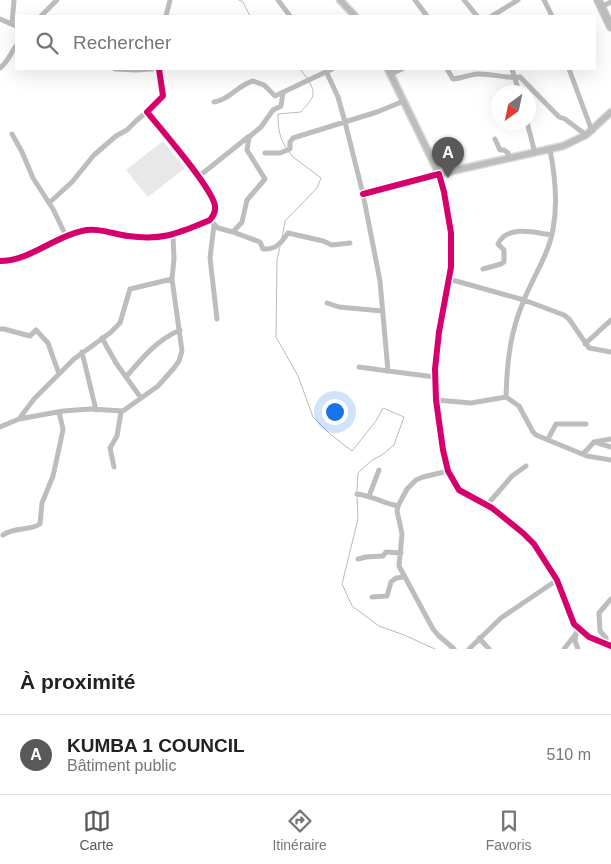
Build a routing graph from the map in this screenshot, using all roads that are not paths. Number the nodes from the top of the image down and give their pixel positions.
1 (14, 0) edge
2 (57, 0) edge
3 (170, 0) edge
4 (278, 0) edge
5 (340, 0) edge
6 (415, 0) edge
7 (464, 0) edge
8 (518, 0) edge
9 (544, 0) edge
10 (611, 2) edge
11 (508, 3) edge
12 (599, 3) edge
13 (42, 15) edge
14 (166, 15) edge
15 (289, 15) edge
16 (354, 15) edge
17 (426, 15) edge
18 (477, 15) edge
19 (493, 15) edge
20 (552, 15) edge
21 (0, 19) edge
22 (14, 25) edge
23 (611, 27) edge
24 (15, 48) edge
25 (0, 68) edge
26 (159, 70) edge
27 (328, 70) edge
28 (448, 70) edge
29 (512, 70) edge
30 (569, 70) edge
31 (389, 72) edge
32 (515, 78) junction
33 (517, 85) edge
34 (283, 93) junction
35 (404, 101) junction
36 (214, 102) dead end
37 (148, 112) junction
38 (610, 115) edge
39 (345, 122) junction
40 (529, 130) edge
41 (592, 131) junction
42 (12, 134) dead end
43 (586, 135) junction
44 (249, 137) junction
45 (495, 138) dead end
46 (550, 150) junction
47 (264, 153) dead end
48 (535, 153) junction
49 (509, 159) junction
50 (439, 174) junction
51 (198, 177) junction
52 (363, 194) junction
53 (49, 203) junction
54 (212, 222) junction
55 (233, 232) junction
56 (552, 235) junction
57 (66, 236) junction
58 (173, 236) junction
59 (350, 243) dead end
60 (0, 261) edge
61 (484, 269) dead end
62 (172, 279) junction
63 (449, 279) junction
64 (524, 300) junction
65 (326, 303) dead end
66 (382, 311) junction
67 (217, 319) dead end
68 (611, 320) edge
69 (0, 329) edge
70 (180, 330) junction
71 (102, 338) junction
72 (585, 344) junction
73 (82, 352) junction
74 (611, 352) edge
75 (359, 367) dead end
76 (388, 371) junction
77 (59, 374) junction
78 (126, 377) junction
79 (435, 377) junction
80 (506, 397) junction
81 (141, 398) junction
82 (436, 400) junction
83 (96, 410) junction
84 (59, 412) junction
85 (121, 412) junction
86 (19, 419) junction
87 (586, 424) dead end
88 (0, 427) edge
89 (548, 439) junction
90 (611, 439) edge
91 (594, 442) junction
92 (611, 447) edge
93 (583, 454) junction
94 (611, 460) edge
95 (526, 466) dead end
96 (114, 467) dead end
97 (379, 470) dead end
98 (448, 471) junction
99 (357, 494) dead end
100 (369, 496) junction
101 (487, 505) junction
102 (398, 506) junction
103 (3, 535) dead end
104 (401, 553) junction
105 (358, 559) dead end
106 (404, 577) junction
107 (557, 580) junction
108 (372, 597) dead end
109 (611, 600) edge
110 (577, 628) junction
111 (479, 638) junction
112 (575, 638) junction
113 (608, 645) edge
114 (454, 649) edge
115 (468, 649) edge
116 (489, 649) edge
117 (564, 649) edge
118 (571, 649) edge
119 (578, 649) edge

1 - 22 street
2 - 13 street
3 - 14 street
4 - 15 street
5 - 16 main road
6 - 17 street
7 - 18 street
8 - 11 street
9 - 20 street
10 - 12 street
11 - 19 street
12 - 23 highway
21 - 22 street
24 - 25 street
26 - 37 street
27 - 34 street
27 - 39 street
28 - 32 street
29 - 32 street
30 - 41 street
31 - 35 main road
32 - 33 street
32 - 43 street
34 - 36 street
34 - 44 street
35 - 39 street
35 - 50 main road
37 - 51 street
37 - 53 street
38 - 41 main road
39 - 47 street
39 - 52 street
40 - 48 street
41 - 43 main road
42 - 53 street
43 - 46 main road
44 - 51 street
44 - 55 street
45 - 49 street
46 - 48 main road
46 - 56 street
48 - 49 main road
49 - 50 main road
50 - 52 street
50 - 63 street
51 - 54 street
52 - 66 street
53 - 57 street
54 - 55 street
54 - 58 street
54 - 67 street
55 - 59 street
56 - 61 street
56 - 64 street
57 - 58 street
57 - 60 street
58 - 62 street
62 - 70 street
62 - 71 street
63 - 64 street
63 - 79 street
64 - 72 street
64 - 80 street
65 - 66 street
66 - 76 street
68 - 72 street
69 - 77 street
70 - 78 street
70 - 81 street
71 - 73 street
71 - 78 street
72 - 74 street
73 - 77 street
73 - 83 street
75 - 76 street
76 - 79 street
77 - 86 street
78 - 81 street
79 - 82 street
80 - 82 street
80 - 89 street
81 - 85 street
82 - 98 street
83 - 84 street
83 - 85 street
84 - 86 street
84 - 103 street
85 - 96 street
86 - 88 street
87 - 89 street
89 - 93 street
90 - 91 street
91 - 92 street
91 - 93 street
93 - 94 street
95 - 101 street
97 - 100 street
98 - 101 street
98 - 102 street
99 - 100 street
100 - 102 street
101 - 107 street
102 - 104 street
104 - 105 street
104 - 106 street
106 - 108 street
106 - 114 street
107 - 110 street
107 - 111 street
109 - 113 street
110 - 112 street
110 - 113 street
111 - 115 street
111 - 116 street
112 - 117 street
112 - 118 street
112 - 119 street

